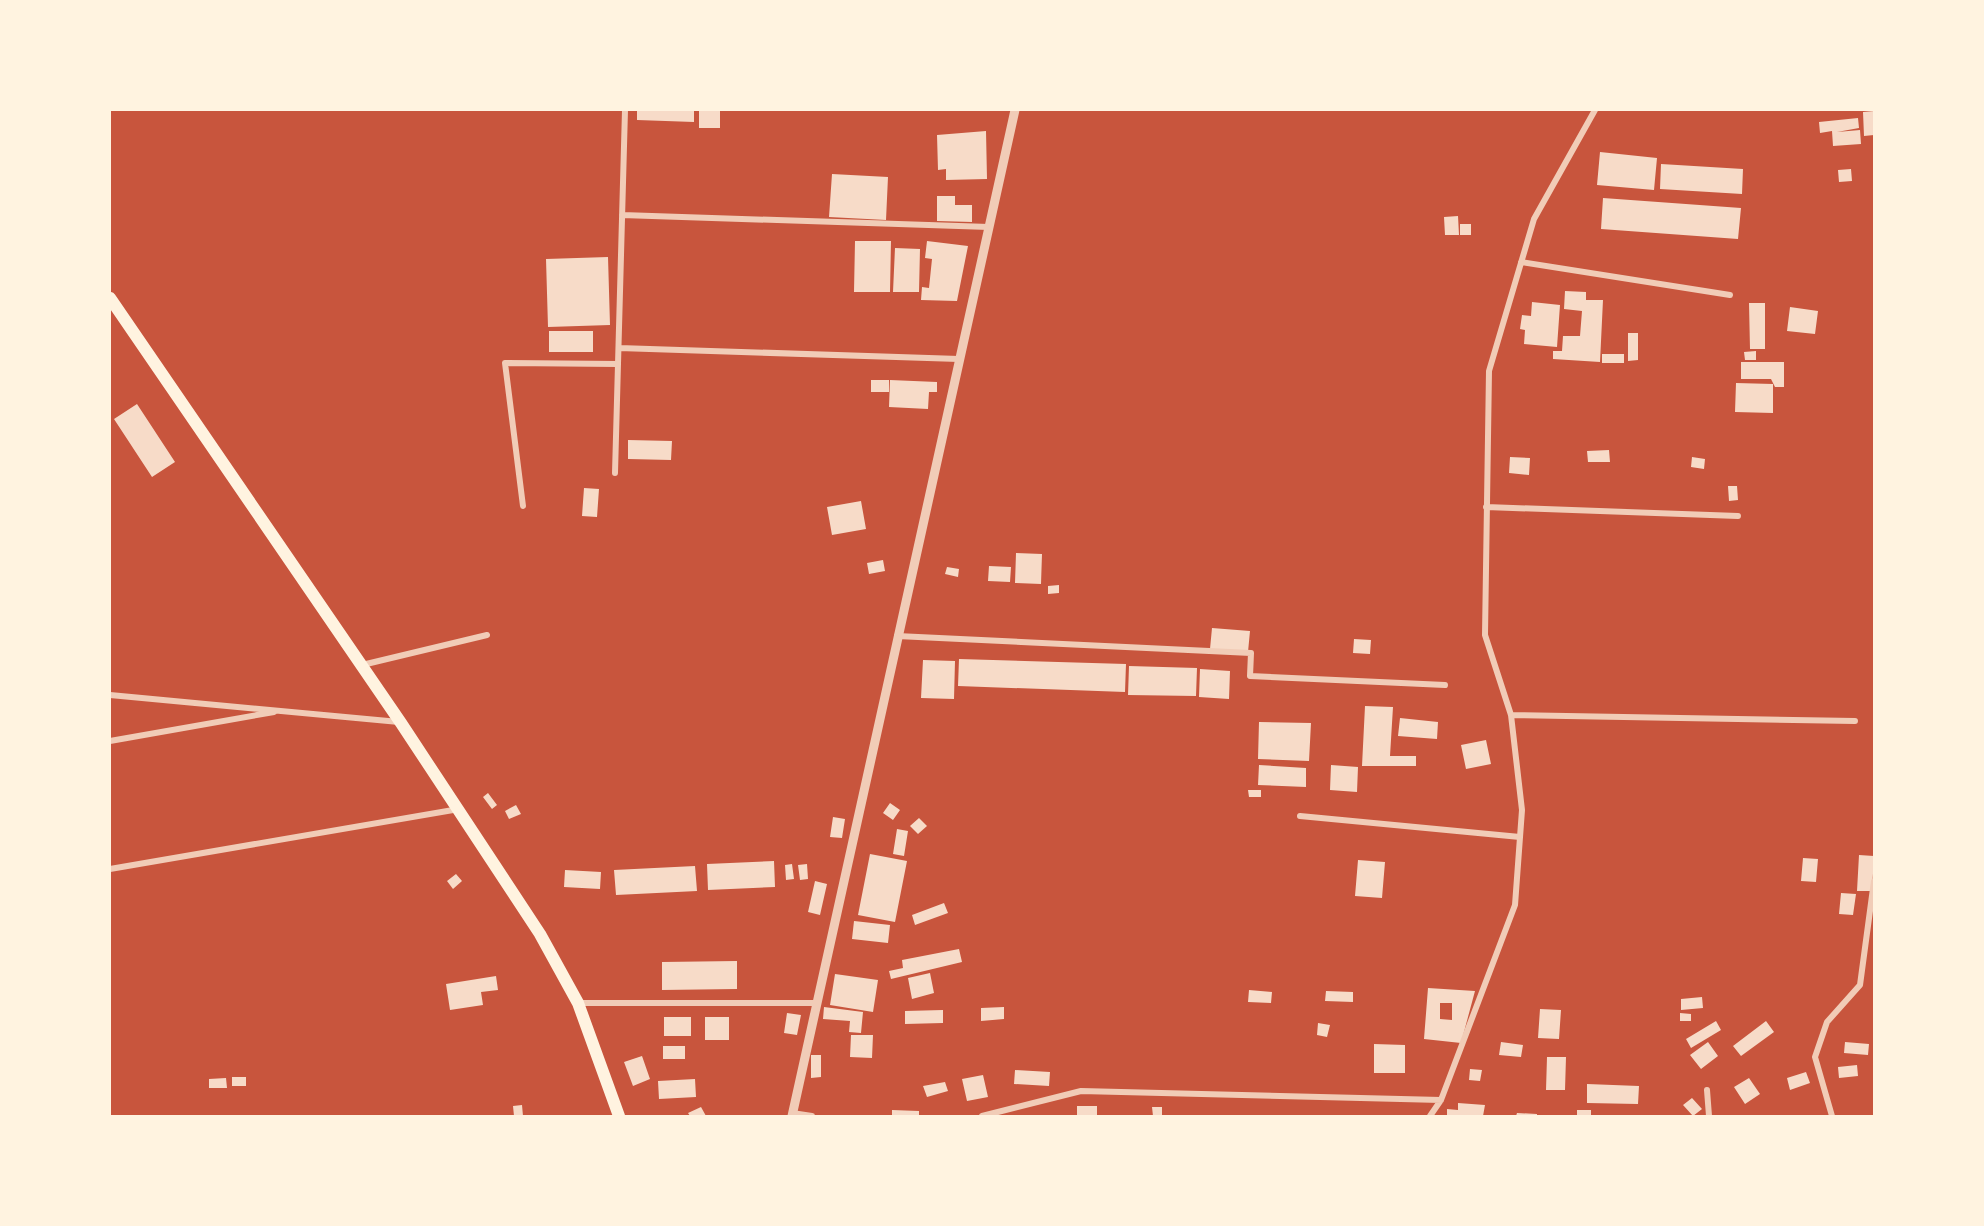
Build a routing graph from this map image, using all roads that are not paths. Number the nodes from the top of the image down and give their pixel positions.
1 (625, 110) edge
2 (1015, 110) edge
3 (1595, 110) edge
4 (622, 215) junction
5 (989, 227) junction
6 (1521, 262) junction
7 (1730, 295) dead end
8 (110, 298) edge
9 (619, 348) junction
10 (959, 359) junction
11 (618, 364) junction
12 (615, 472) dead end
13 (523, 506) dead end
14 (1486, 507) junction
15 (1738, 516) dead end
16 (487, 635) dead end
17 (897, 636) junction
18 (362, 665) junction
19 (1445, 685) dead end
20 (110, 695) edge
21 (283, 711) junction
22 (1512, 714) junction
23 (1855, 721) dead end
24 (401, 723) junction
25 (110, 741) edge
26 (459, 809) junction
27 (1300, 816) dead end
28 (1520, 837) junction
29 (110, 869) edge
30 (1874, 881) edge
31 (817, 1003) junction
32 (578, 1004) junction
33 (1707, 1090) dead end
34 (1441, 1100) junction
35 (792, 1115) edge
36 (619, 1116) edge
37 (812, 1116) edge
38 (982, 1116) edge
39 (1430, 1116) edge
40 (1708, 1116) edge
41 (1832, 1116) edge

1 - 4 street
2 - 5 street
3 - 6 street
4 - 5 street
4 - 9 street
5 - 10 street
6 - 7 street
6 - 14 street
8 - 18 main road
9 - 10 street
9 - 11 street
10 - 17 street
11 - 12 street
11 - 13 street
14 - 15 street
14 - 22 street
16 - 18 street
17 - 19 street
17 - 31 street
18 - 24 main road
20 - 21 street
21 - 24 street
21 - 25 street
22 - 23 street
22 - 28 street
24 - 26 main road
26 - 29 street
26 - 32 main road
27 - 28 street
28 - 34 street
30 - 41 street
31 - 32 street
31 - 35 street
32 - 36 main road
33 - 40 street
34 - 38 street
34 - 39 street
35 - 37 street

